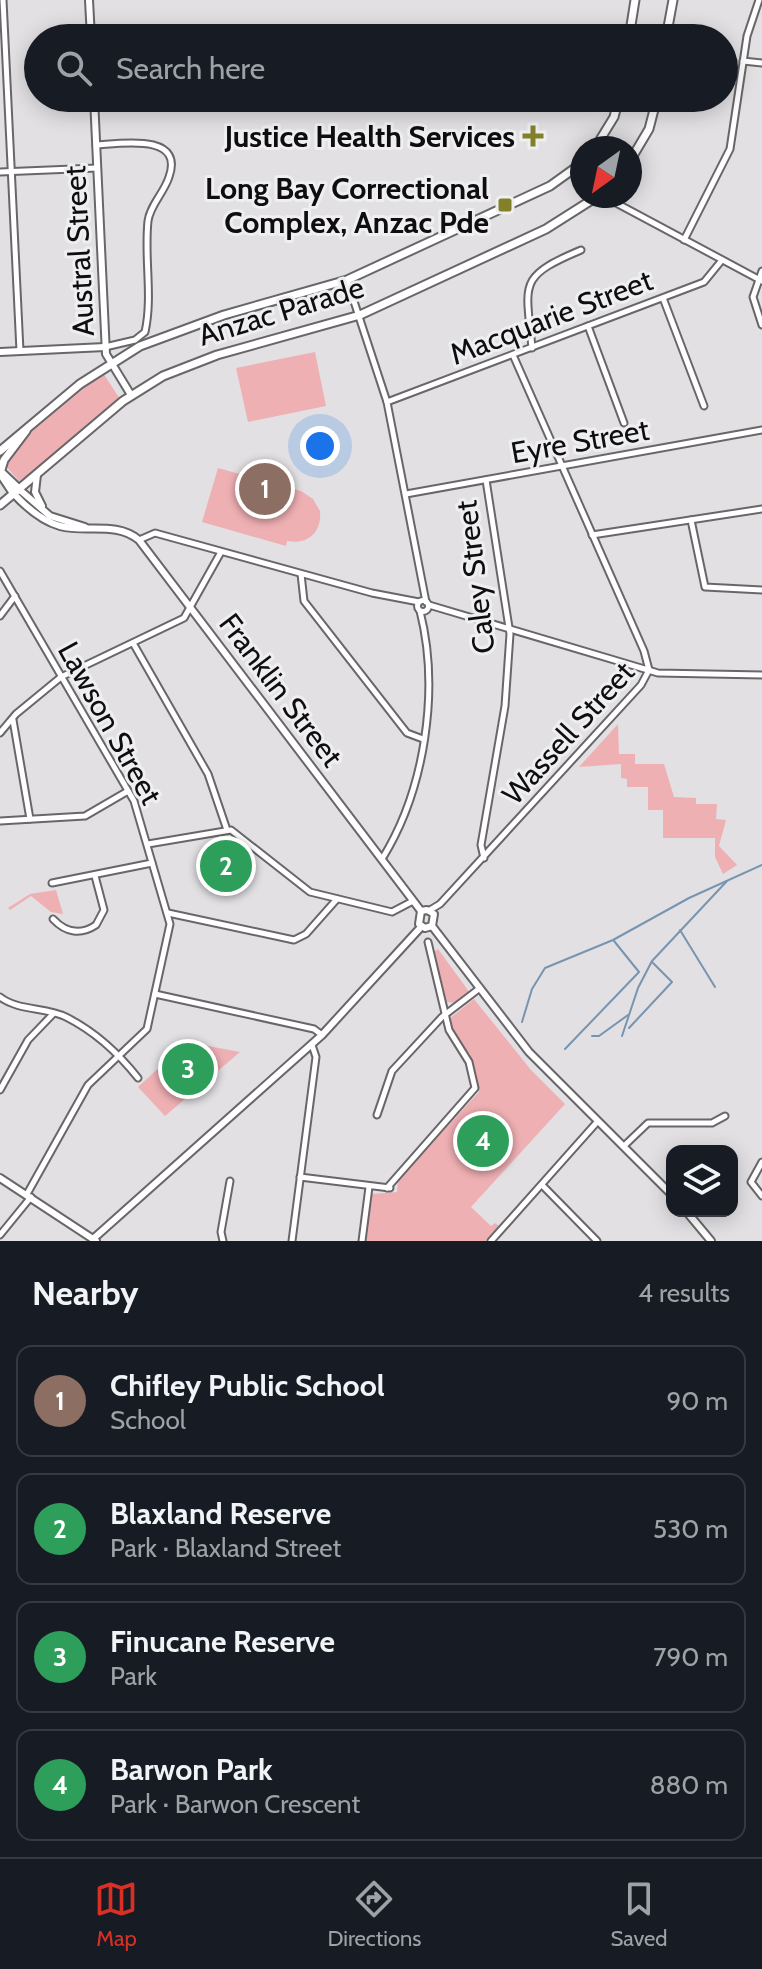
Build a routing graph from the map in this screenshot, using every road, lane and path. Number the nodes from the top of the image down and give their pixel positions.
1 (3, 0) edge
2 (89, 0) edge
3 (635, 0) edge
4 (673, 0) edge
5 (759, 0) edge
6 (90, 24) edge
7 (631, 24) edge
8 (669, 24) edge
9 (3, 58) edge
10 (743, 61) junction
11 (762, 63) edge
12 (738, 95) edge
13 (95, 112) edge
14 (615, 112) edge
15 (653, 112) edge
16 (735, 112) edge
17 (602, 136) edge
18 (642, 141) edge
19 (96, 145) junction
20 (97, 168) junction
21 (0, 172) edge
22 (11, 172) junction
23 (570, 174) edge
24 (581, 208) edge
25 (624, 208) edge
26 (684, 240) junction
27 (581, 250) dead end
28 (722, 260) junction
29 (762, 271) edge
30 (347, 280) junction
31 (760, 280) edge
32 (663, 298) junction
33 (360, 315) junction
34 (762, 325) edge
35 (588, 326) junction
36 (105, 347) junction
37 (532, 348) junction
38 (20, 351) junction
39 (0, 352) edge
40 (513, 355) junction
41 (110, 364) junction
42 (131, 395) junction
43 (387, 402) junction
44 (704, 406) dead end
45 (32, 421) junction
46 (624, 423) dead end
47 (762, 430) edge
48 (0, 451) edge
49 (561, 467) junction
50 (0, 472) edge
51 (37, 475) junction
52 (486, 480) junction
53 (17, 492) junction
54 (406, 494) junction
55 (0, 505) edge
56 (762, 509) edge
57 (46, 513) junction
58 (691, 520) junction
59 (85, 527) junction
60 (592, 535) junction
61 (139, 540) junction
62 (221, 552) junction
63 (0, 571) edge
64 (301, 574) junction
65 (762, 590) edge
66 (15, 596) junction
67 (423, 606) junction
68 (192, 609) junction
69 (0, 616) edge
70 (509, 631) junction
71 (133, 643) junction
72 (649, 670) junction
73 (762, 675) edge
74 (61, 677) junction
75 (13, 720) junction
76 (0, 733) edge
77 (423, 739) junction
78 (128, 791) junction
79 (30, 819) junction
80 (0, 821) edge
81 (227, 830) junction
82 (148, 844) junction
83 (484, 858) junction
84 (382, 859) junction
85 (152, 863) junction
86 (95, 876) junction
87 (52, 883) dead end
88 (337, 899) junction
89 (413, 901) junction
90 (421, 911) junction
91 (168, 913) junction
92 (432, 913) junction
93 (53, 919) dead end
94 (432, 926) junction
95 (421, 927) junction
96 (428, 942) dead end
97 (480, 988) junction
98 (155, 994) junction
99 (0, 997) edge
100 (54, 1014) junction
101 (445, 1014) junction
102 (322, 1035) junction
103 (312, 1045) junction
104 (119, 1055) junction
105 (138, 1078) dead end
106 (1, 1088) edge
107 (377, 1115) dead end
108 (725, 1116) dead end
109 (598, 1121) junction
110 (625, 1145) junction
111 (762, 1162) edge
112 (300, 1177) junction
113 (0, 1178) edge
114 (230, 1181) dead end
115 (543, 1186) junction
116 (369, 1187) junction
117 (666, 1189) edge
118 (29, 1196) junction
119 (762, 1196) edge
120 (691, 1217) edge
121 (0, 1235) edge
122 (93, 1240) edge
123 (221, 1241) edge
124 (292, 1241) edge
125 (362, 1241) edge
126 (491, 1241) edge
127 (597, 1241) edge
128 (711, 1241) edge

1 - 9 street
2 - 6 street
3 - 7 main road
4 - 8 main road
5 - 10 street
9 - 22 street
10 - 11 street
10 - 12 street
13 - 19 street, Austral Street
14 - 17 main road
15 - 18 main road
16 - 26 street
19 - 20 street, Austral Street
19 - 36 street
20 - 22 street
20 - 36 street, Austral Street
21 - 22 street
22 - 38 street
23 - 30 main road, Anzac Parade
24 - 33 main road, Anzac Parade
25 - 26 street
26 - 28 street
27 - 37 street
28 - 31 street
28 - 32 street, Macquarie Street
29 - 31 street
30 - 33 street
30 - 41 main road, Anzac Parade
31 - 34 street
32 - 35 street, Macquarie Street
32 - 44 street
33 - 42 main road, Anzac Parade
33 - 43 street
35 - 37 street, Macquarie Street
35 - 46 street
36 - 38 street
36 - 41 street, Austral Street
37 - 40 street, Macquarie Street
38 - 39 street
40 - 43 street, Macquarie Street
40 - 49 street
41 - 42 street, Austral Street
41 - 45 main road, Anzac Parade
42 - 51 main road, Anzac Parade
43 - 54 street
45 - 48 main road, Anzac Parade
45 - 50 main road
47 - 49 street, Eyre Street
49 - 52 street, Eyre Street
49 - 60 street
50 - 53 main road
51 - 53 main road, Anzac Parade
51 - 57 street
52 - 54 street, Eyre Street
52 - 70 street, Caley Street
53 - 55 main road, Anzac Parade
53 - 57 street
53 - 59 street
54 - 67 street
56 - 58 street
57 - 59 street
58 - 60 street
58 - 65 street
59 - 61 street
60 - 72 street
61 - 62 street
61 - 68 street, Franklin Street
62 - 64 street
62 - 68 street
63 - 66 street, Lawson Street
64 - 67 street
64 - 77 street
66 - 69 street
66 - 74 street, Lawson Street
67 - 70 street
67 - 77 street
68 - 71 street
68 - 84 street, Franklin Street
70 - 72 street
70 - 83 street, Caley Street
71 - 74 street
71 - 81 street
72 - 73 street, Wassell Street
72 - 83 street, Wassell Street
74 - 75 street
74 - 78 street, Lawson Street
75 - 76 street
75 - 79 street
77 - 84 street
78 - 79 street
78 - 82 street, Lawson Street
79 - 80 street
81 - 82 street
81 - 88 street
82 - 85 street, Lawson Street
83 - 92 street, Wassell Street
84 - 89 street, Franklin Street
85 - 86 street
85 - 91 street, Lawson Street
86 - 87 street
86 - 93 street
88 - 89 street
88 - 91 street
89 - 90 street, Franklin Street
90 - 92 street
90 - 95 street
91 - 98 street, Lawson Street
92 - 94 street
94 - 95 street
94 - 97 street
95 - 102 street
96 - 101 street
97 - 101 street
97 - 109 street
98 - 102 street
98 - 104 street, Lawson Street
99 - 100 street
100 - 104 street
100 - 106 street
101 - 107 street
101 - 116 street
102 - 103 street
103 - 112 street
103 - 122 street
104 - 105 street
104 - 118 street, Lawson Street
108 - 110 street
109 - 110 street
109 - 115 street
110 - 117 street
111 - 119 street
112 - 116 street
112 - 124 street
113 - 118 street
114 - 123 street
115 - 126 street
115 - 127 street
116 - 125 street
118 - 121 street, Lawson Street
118 - 122 street
120 - 128 street

